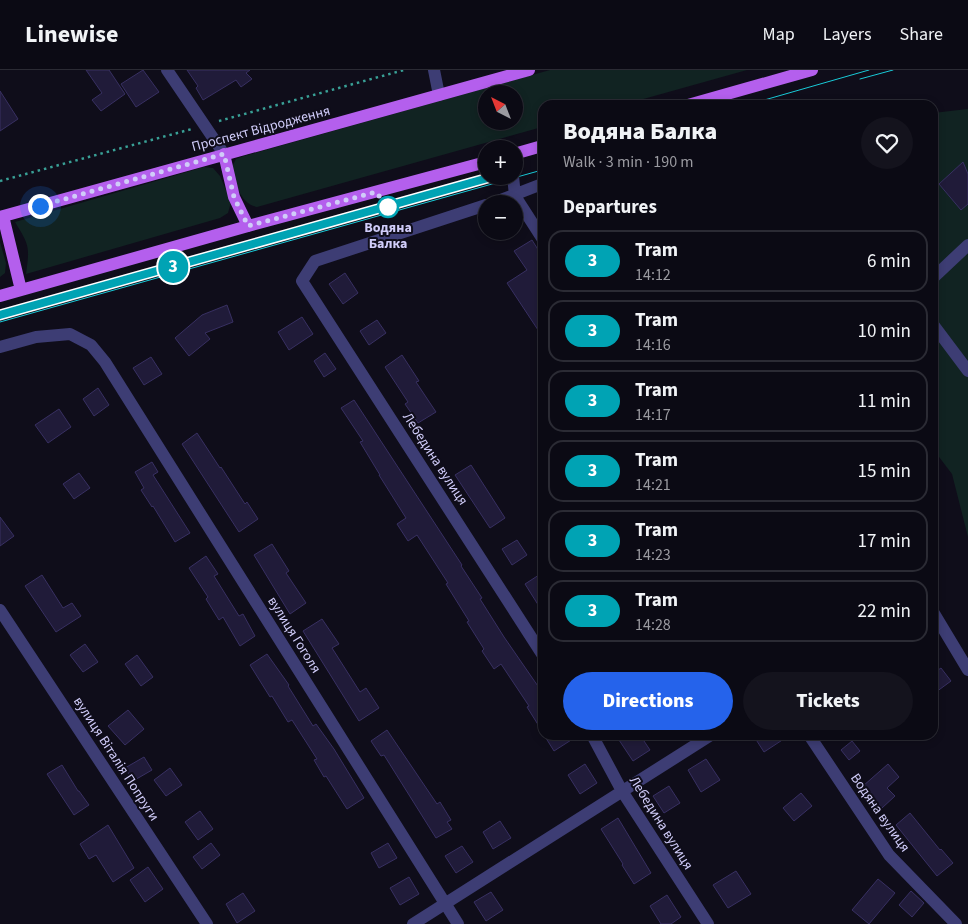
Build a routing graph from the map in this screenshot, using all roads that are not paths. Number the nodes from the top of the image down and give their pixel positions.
1 (167, 70) edge
2 (434, 70) edge
3 (529, 70) edge
4 (812, 70) edge
5 (440, 95) junction
6 (706, 100) edge
7 (538, 147) edge
8 (523, 151) edge
9 (224, 154) junction
10 (478, 164) edge
11 (538, 186) edge
12 (517, 195) edge
13 (478, 207) edge
14 (523, 208) edge
15 (1, 213) edge
16 (248, 226) junction
17 (538, 232) edge
18 (968, 245) edge
19 (938, 273) edge
20 (20, 290) junction
21 (0, 296) edge
22 (938, 331) edge
23 (0, 347) edge
24 (968, 371) edge
25 (0, 610) edge
26 (938, 620) edge
27 (538, 648) edge
28 (968, 670) edge
29 (595, 740) edge
30 (703, 740) edge
31 (812, 740) edge
32 (622, 791) junction
33 (446, 904) junction
34 (207, 924) edge
35 (413, 924) edge
36 (458, 924) edge
37 (708, 924) edge
38 (956, 924) edge

1 - 9 street
2 - 5 street
3 - 5 main road, Проспект Відродження
4 - 6 main road
5 - 9 main road, Проспект Відродження
7 - 8 main road
9 - 15 main road, Проспект Відродження
9 - 16 main road
10 - 16 main road
11 - 12 street
13 - 27 street, Лебедина вулиця
14 - 17 street
15 - 20 main road
16 - 20 main road
18 - 19 street
20 - 21 main road
22 - 24 street
23 - 33 street, вулиця Гоголя
25 - 34 street, вулиця Віталія Попруги
26 - 28 street
29 - 32 street, Лебедина вулиця
30 - 32 street
31 - 38 street, Водяна вулиця
32 - 33 street
32 - 37 street, Лебедина вулиця
33 - 35 street
33 - 36 street, вулиця Гоголя

